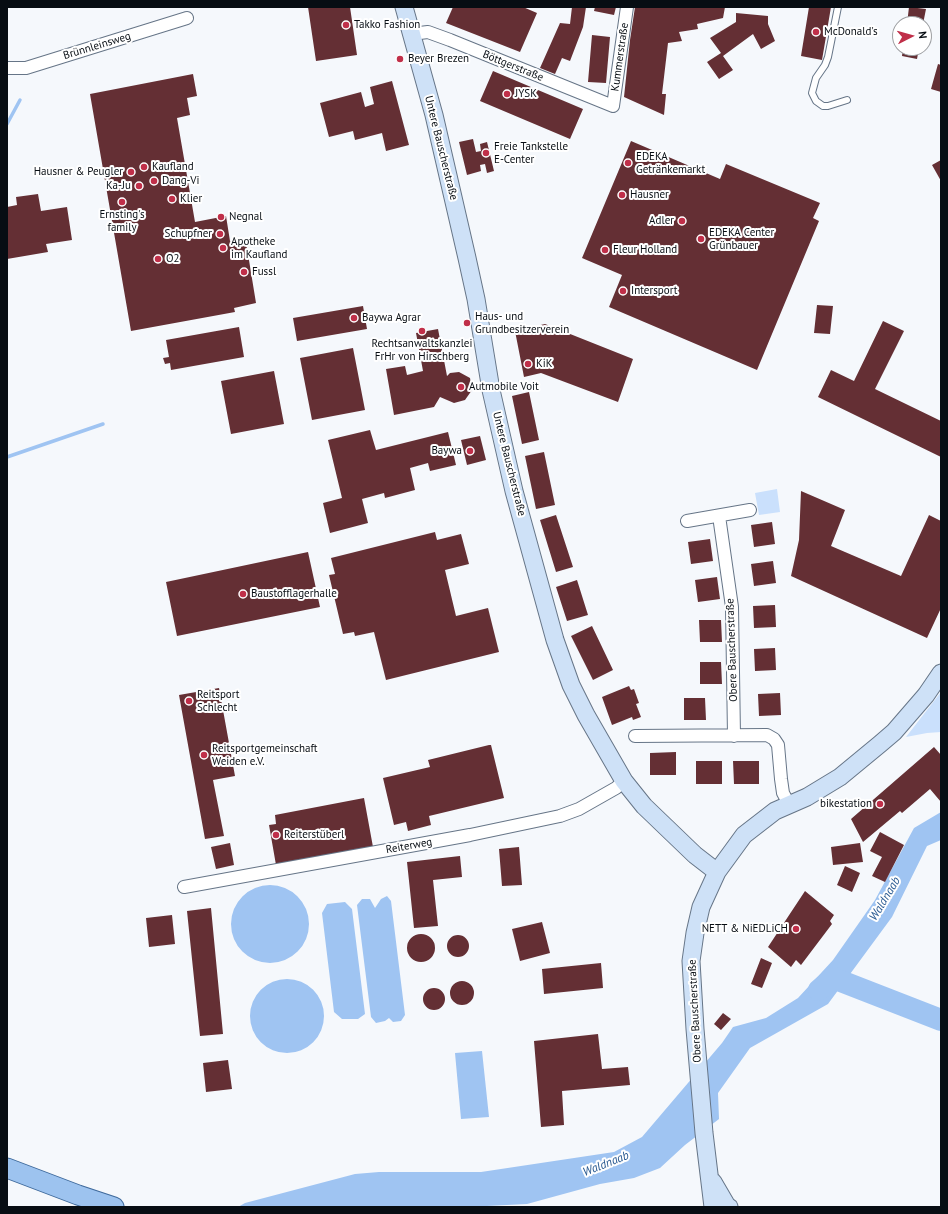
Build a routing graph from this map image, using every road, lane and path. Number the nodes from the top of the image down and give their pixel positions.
1 (404, 7) edge
2 (627, 7) edge
3 (838, 7) edge
4 (186, 18) dead end
5 (411, 34) junction
6 (7, 68) edge
7 (847, 100) dead end
8 (613, 106) joint
9 (750, 510) dead end
10 (719, 516) junction
11 (686, 521) dead end
12 (941, 673) edge
13 (635, 736) dead end
14 (734, 736) junction
15 (624, 781) junction
16 (789, 804) junction
17 (717, 872) junction
18 (184, 887) dead end
19 (7, 1168) edge
20 (709, 1175) junction
21 (114, 1207) edge
22 (713, 1207) edge
23 (729, 1207) edge

1 - 5 street, Untere Bauscherstraße
2 - 8 street, Kummerstraße
3 - 7 lane
4 - 6 street, Brünnleinsweg
5 - 8 street, Böttgerstraße
5 - 15 street, Untere Bauscherstraße
9 - 10 street
10 - 11 street
10 - 14 street, Obere Bauscherstraße
12 - 16 street, Obere Bauscherstraße
13 - 14 street
14 - 16 street
15 - 17 street, Untere Bauscherstraße
15 - 18 street, Reiterweg
16 - 17 street, Obere Bauscherstraße
17 - 20 street, Obere Bauscherstraße
19 - 21 main road
20 - 22 street, Obere Bauscherstraße
20 - 23 street

